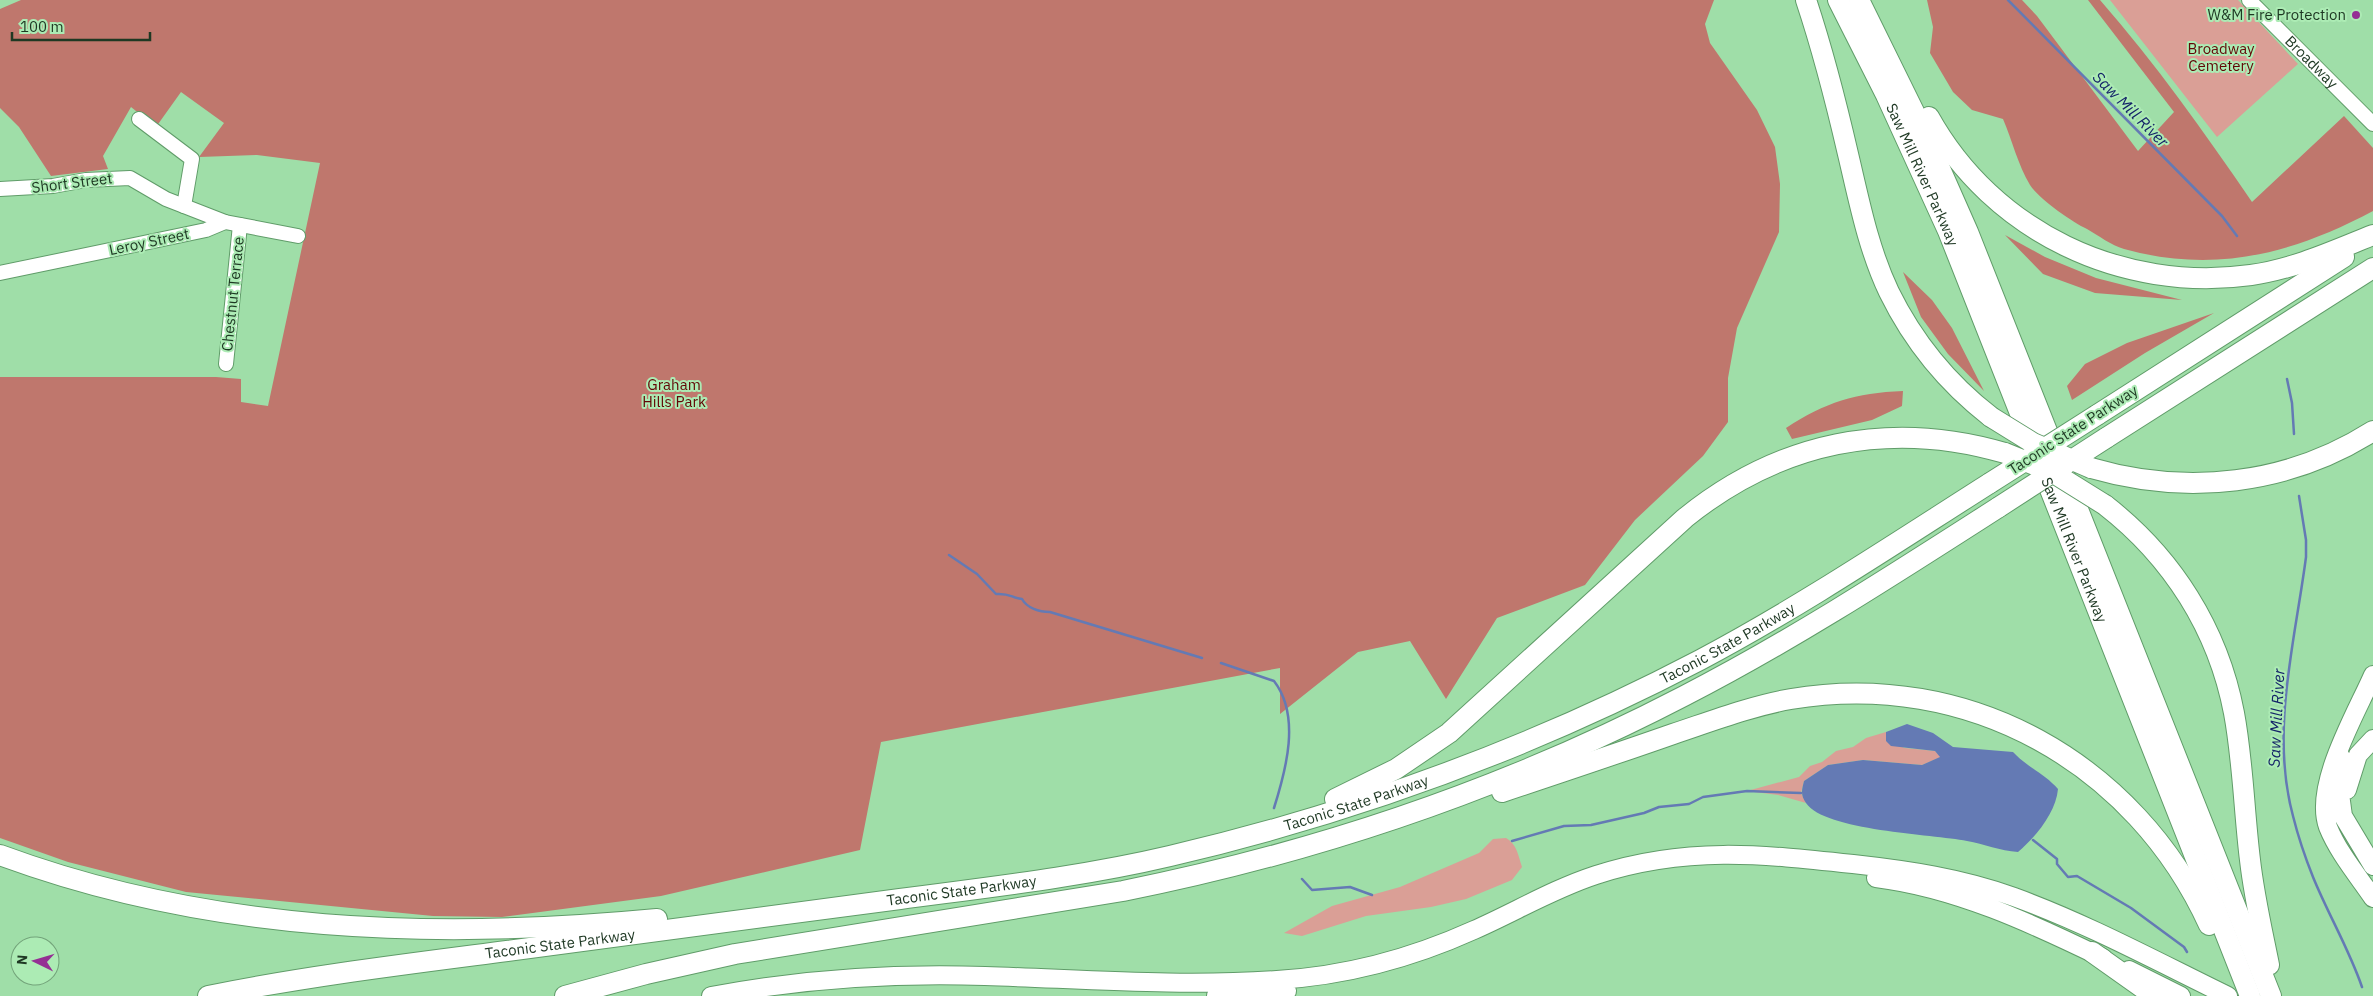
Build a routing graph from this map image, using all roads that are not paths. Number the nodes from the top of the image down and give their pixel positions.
1 (1806, 0) edge
2 (1838, 0) edge
3 (1859, 0) edge
4 (1865, 0) edge
5 (2249, 0) edge
6 (139, 118) dead end
7 (2373, 124) edge
8 (0, 190) edge
9 (184, 206) junction
10 (225, 222) junction
11 (240, 225) junction
12 (298, 236) dead end
13 (2373, 236) edge
14 (2373, 268) edge
15 (0, 273) edge
16 (226, 364) dead end
17 (2373, 431) edge
18 (2373, 675) edge
19 (2373, 733) edge
20 (2373, 739) edge
21 (2340, 749) junction
22 (1401, 816) junction
23 (2347, 823) junction
24 (1247, 836) junction
25 (0, 856) edge
26 (2373, 866) edge
27 (2373, 898) edge
28 (789, 914) junction
29 (2092, 952) junction
30 (2231, 962) junction
31 (2270, 987) edge
32 (208, 996) edge
33 (565, 996) edge
34 (711, 996) edge
35 (1216, 996) edge
36 (2154, 996) edge
37 (2181, 996) edge
38 (2228, 996) edge
39 (2242, 996) edge
40 (2250, 996) edge

1 - 17 highway, bridge
2 - 30 highway, Saw Mill River Parkway
3 - 31 highway, Saw Mill River Parkway
4 - 13 highway
5 - 7 street, Broadway
6 - 9 street
8 - 9 street, Short Street
9 - 10 street, Short Street
10 - 11 street
10 - 15 street, Leroy Street
11 - 12 street
11 - 16 street, Chestnut Terrace
13 - 24 highway, Taconic State Parkway, bridge
14 - 22 highway, Taconic State Parkway, bridge
18 - 21 main road
19 - 21 main road
20 - 23 main road
21 - 23 main road
21 - 27 main road
22 - 30 highway
22 - 33 highway, Taconic State Parkway
23 - 26 main road
24 - 28 highway, Taconic State Parkway
24 - 31 highway, bridge
25 - 28 highway
28 - 32 highway, Taconic State Parkway
29 - 35 main road
29 - 36 highway
29 - 37 main road
30 - 39 highway
30 - 40 highway, Saw Mill River Parkway
34 - 38 main road

